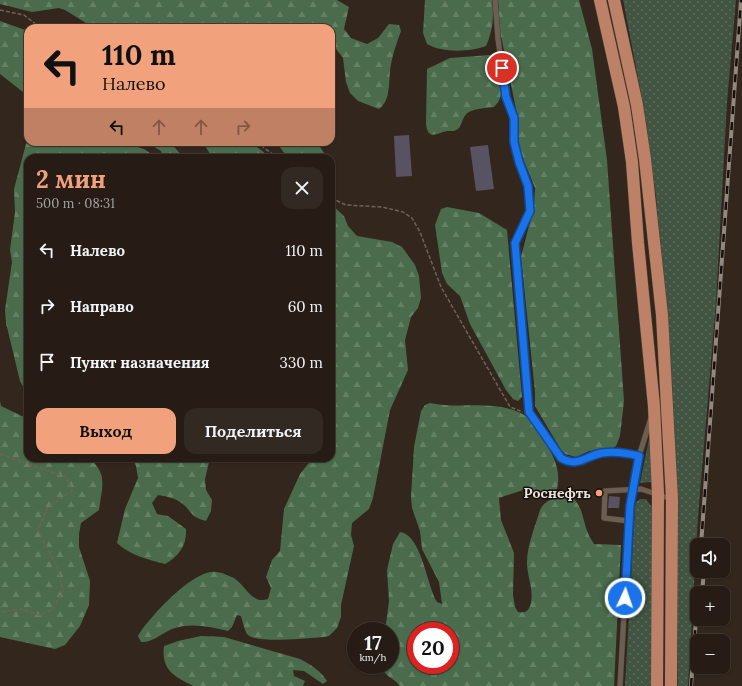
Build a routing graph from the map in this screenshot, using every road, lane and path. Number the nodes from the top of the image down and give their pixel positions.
1 (495, 0) edge
2 (600, 0) edge
3 (614, 0) edge
4 (0, 10) edge
5 (36, 24) edge
6 (262, 146) edge
7 (272, 154) edge
8 (335, 200) edge
9 (668, 405) junction
10 (654, 406) junction
11 (529, 412) junction
12 (0, 454) edge
13 (639, 456) junction
14 (633, 489) junction
15 (658, 494) junction
16 (672, 499) junction
17 (629, 521) junction
18 (0, 612) edge
19 (620, 686) edge
20 (657, 686) edge
21 (671, 686) edge

1 - 11 lane
2 - 10 main road
3 - 9 main road
4 - 5 path
6 - 7 path
8 - 11 path
9 - 10 main road
9 - 16 main road
10 - 13 lane
10 - 15 main road
11 - 13 lane
12 - 18 path
13 - 14 lane
14 - 15 lane
14 - 17 lane
14 - 17 lane
15 - 16 lane
15 - 20 main road
16 - 21 main road
17 - 19 lane

